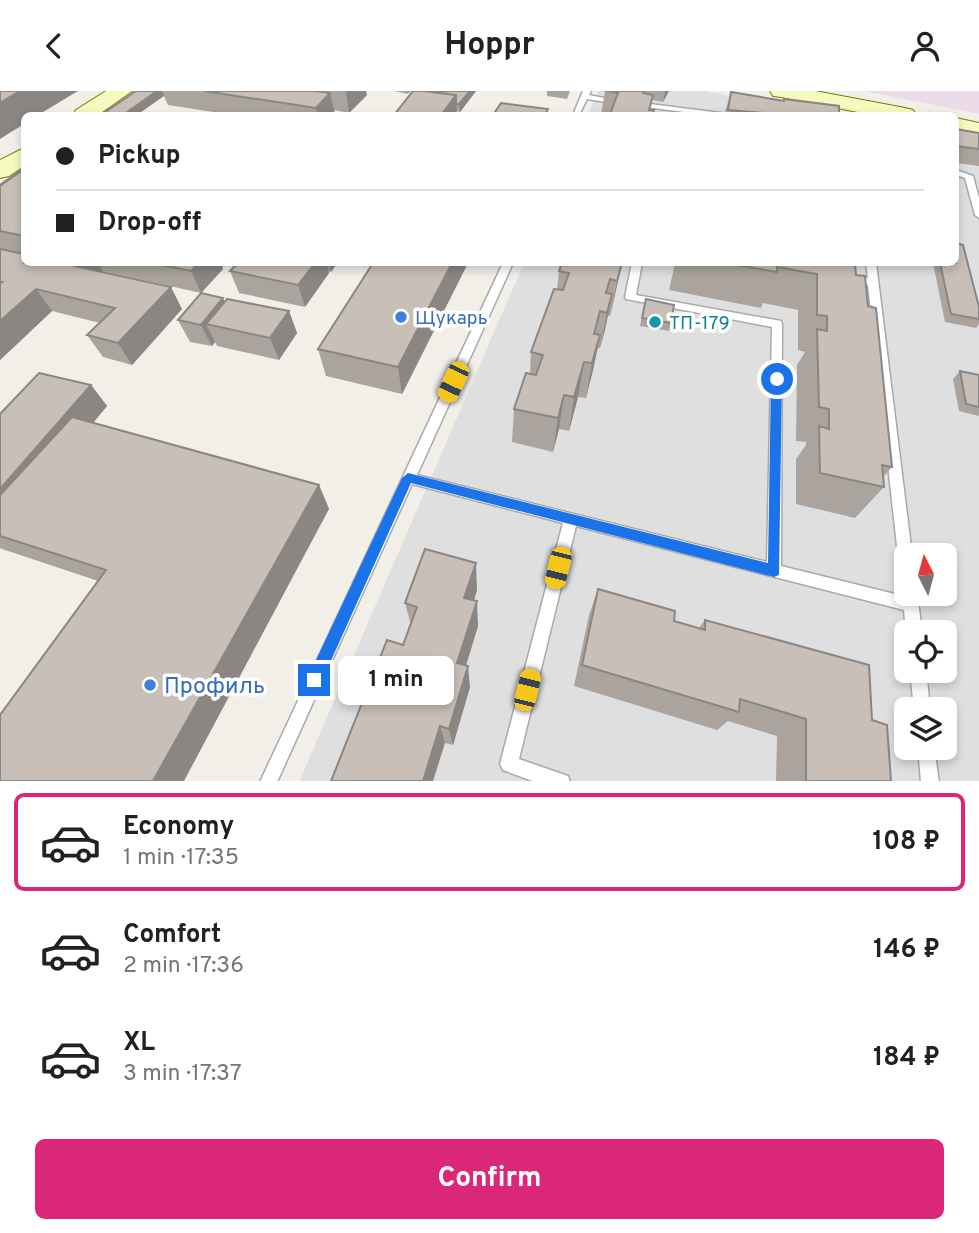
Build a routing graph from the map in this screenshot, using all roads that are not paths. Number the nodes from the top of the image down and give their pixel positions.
1 (121, 91) edge
2 (781, 91) edge
3 (586, 94) edge
4 (89, 112) edge
5 (577, 112) edge
6 (677, 112) edge
7 (890, 112) edge
8 (959, 126) edge
9 (979, 130) edge
10 (21, 157) edge
11 (0, 171) edge
12 (959, 174) edge
13 (979, 215) edge
14 (507, 266) edge
15 (636, 266) edge
16 (871, 266) edge
17 (834, 276) edge
18 (873, 282) junction
19 (408, 478) junction
20 (571, 518) junction
21 (904, 543) edge
22 (774, 571) junction
23 (894, 596) edge
24 (927, 760) edge
25 (268, 781) edge
26 (559, 781) edge
27 (930, 781) edge

1 - 4 street
2 - 7 street
3 - 5 lane
3 - 6 lane
8 - 9 street
10 - 11 street
12 - 13 lane
14 - 19 lane
15 - 22 lane
16 - 18 lane
17 - 18 lane
18 - 21 lane
19 - 20 lane
19 - 25 lane
20 - 22 lane
20 - 26 lane
22 - 23 lane
24 - 27 lane

